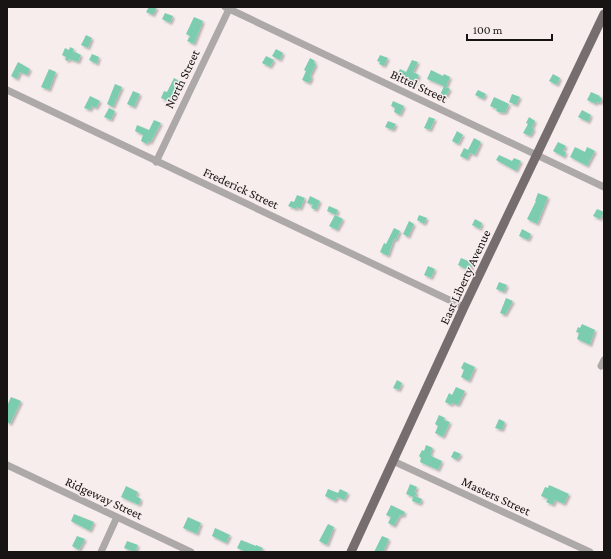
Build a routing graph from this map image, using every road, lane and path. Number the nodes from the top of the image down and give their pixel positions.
1 (228, 8) edge
2 (604, 14) edge
3 (7, 90) edge
4 (537, 156) junction
5 (156, 162) junction
6 (604, 187) edge
7 (464, 307) junction
8 (393, 461) junction
9 (7, 465) edge
10 (117, 517) junction
11 (101, 552) edge
12 (191, 552) edge
13 (351, 552) edge
14 (590, 552) edge

1 - 4 street, Bittel Street
1 - 5 street, North Street
2 - 4 main road, East Liberty Avenue
3 - 5 street, Frederick Street
4 - 6 street, Bittel Street
4 - 7 main road, East Liberty Avenue
5 - 7 street, Frederick Street
7 - 8 main road, East Liberty Avenue
8 - 13 main road, East Liberty Avenue
8 - 14 street, Masters Street
9 - 10 street, Ridgeway Street
10 - 11 street
10 - 12 street, Ridgeway Street

